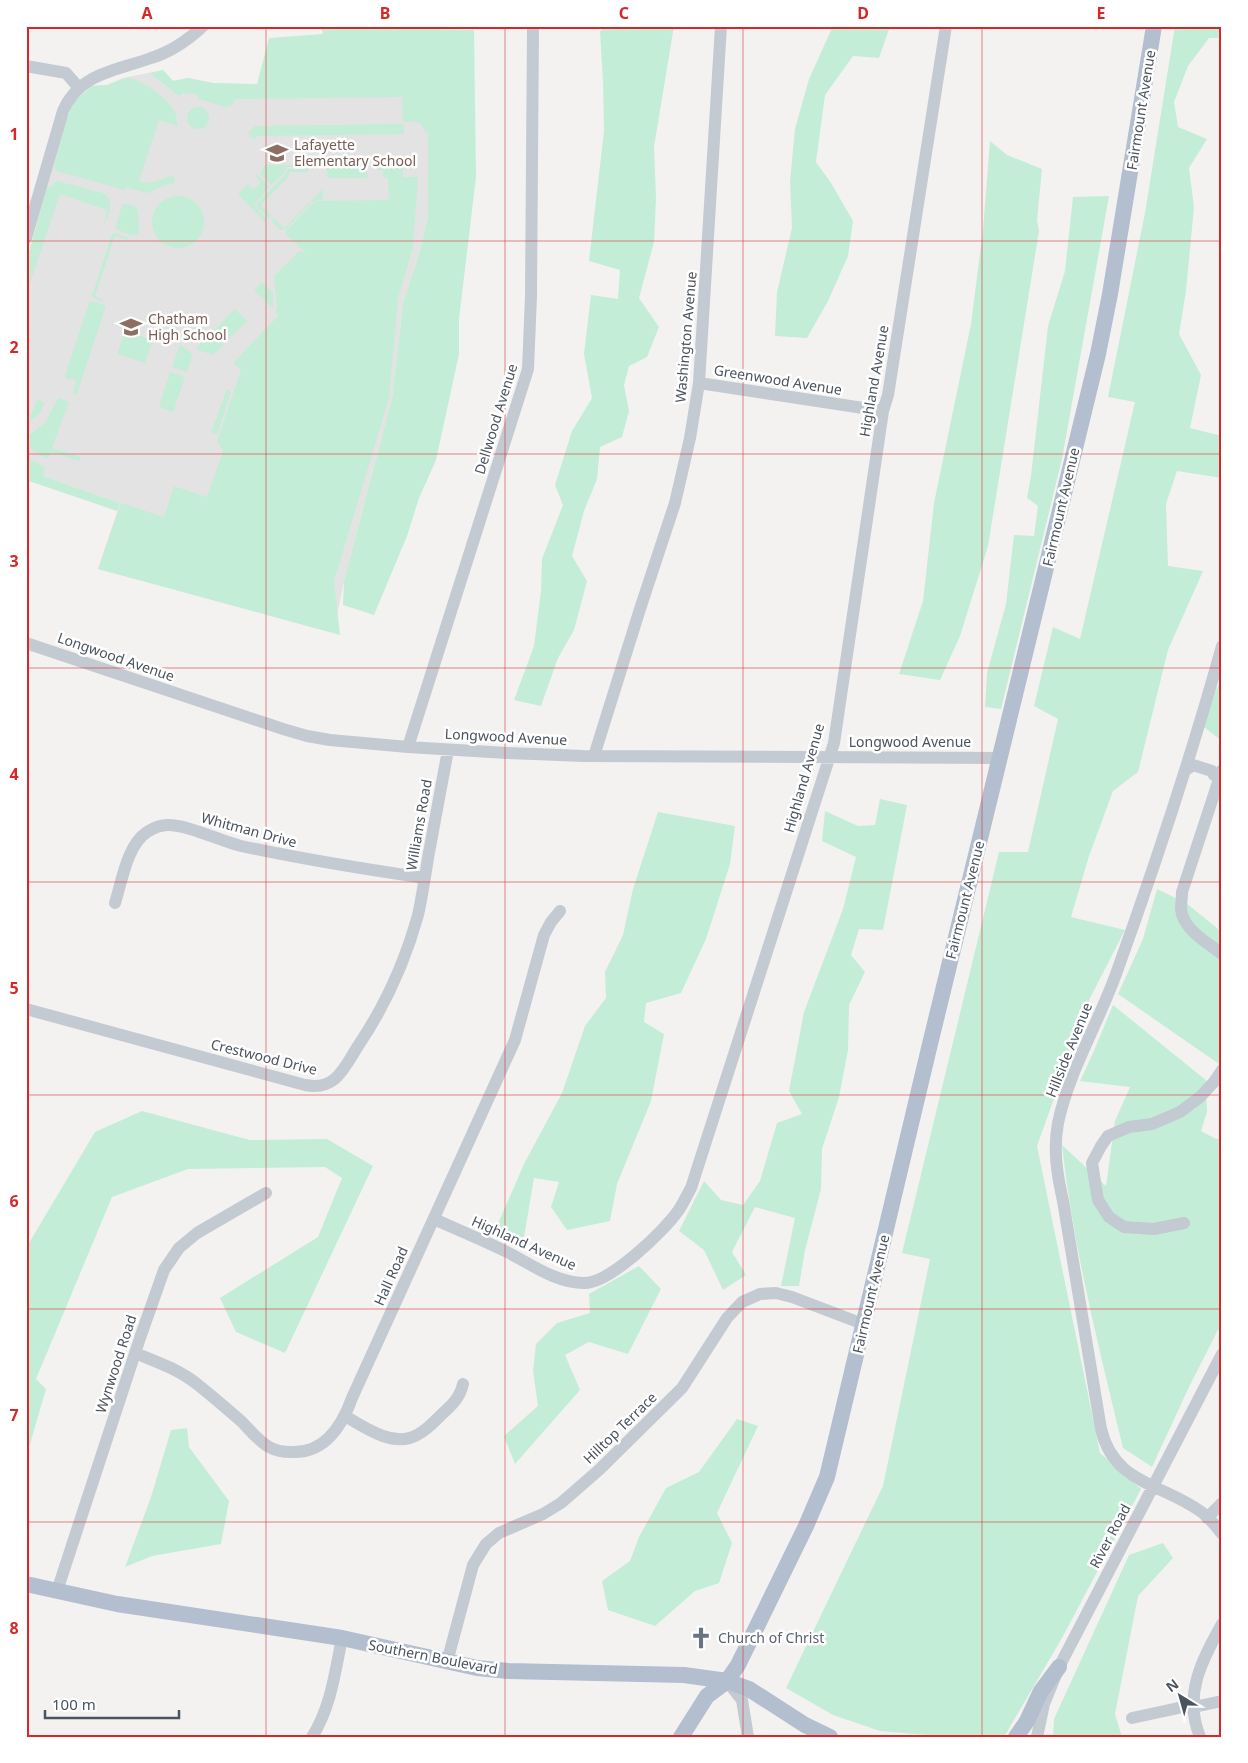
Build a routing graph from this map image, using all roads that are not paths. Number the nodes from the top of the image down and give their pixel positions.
1 (203, 26) edge
2 (533, 26) edge
3 (721, 26) edge
4 (946, 26) edge
5 (1154, 26) edge
6 (26, 66) edge
7 (79, 88) junction
8 (26, 238) edge
9 (699, 384) junction
10 (883, 412) junction
11 (26, 643) edge
12 (1222, 646) edge
13 (408, 747) junction
14 (448, 750) junction
15 (594, 756) junction
16 (829, 757) junction
17 (1000, 758) junction
18 (1187, 767) junction
19 (1218, 774) edge
20 (424, 878) junction
21 (115, 903) dead end
22 (419, 906) joint
23 (560, 911) dead end
24 (1222, 954) edge
25 (26, 1010) edge
26 (1222, 1070) edge
27 (266, 1192) dead end
28 (434, 1219) junction
29 (1184, 1223) dead end
30 (863, 1324) junction
31 (135, 1353) junction
32 (1220, 1361) edge
33 (463, 1384) dead end
34 (345, 1416) junction
35 (1153, 1485) junction
36 (1222, 1503) edge
37 (1207, 1518) junction
38 (1222, 1534) edge
39 (26, 1584) edge
40 (57, 1591) junction
41 (1222, 1624) edge
42 (342, 1638) junction
43 (447, 1662) junction
44 (1059, 1666) junction
45 (727, 1680) junction
46 (1222, 1701) edge
47 (1194, 1707) junction
48 (1132, 1718) dead end
49 (312, 1737) edge
50 (681, 1737) edge
51 (748, 1737) edge
52 (830, 1737) edge
53 (1016, 1737) edge
54 (1037, 1737) edge
55 (1200, 1737) edge

1 - 7 street
2 - 13 street, Dellwood Avenue
3 - 9 street, Washington Avenue
4 - 10 street, Highland Avenue
5 - 17 main road, Fairmount Avenue
6 - 7 street
7 - 8 street
9 - 10 street, Greenwood Avenue
9 - 15 street, Washington Avenue
10 - 16 street, Highland Avenue
11 - 13 street, Longwood Avenue
12 - 18 street, Hillside Avenue
13 - 14 street, Longwood Avenue
14 - 15 street, Longwood Avenue
14 - 20 street, Williams Road
15 - 16 street, Longwood Avenue
16 - 17 street, Longwood Avenue
16 - 28 street, Highland Avenue
17 - 30 main road, Fairmount Avenue
18 - 19 street
18 - 35 street, Hillside Avenue
19 - 24 street
20 - 21 street, Whitman Drive
20 - 22 street, Williams Road
22 - 25 street, Crestwood Drive
23 - 28 street, Hall Road
26 - 29 street
27 - 31 street, Wynwood Road
28 - 34 street, Hall Road
30 - 43 street, Hilltop Terrace
30 - 45 main road, Fairmount Avenue
31 - 34 street, Hall Road
31 - 40 street, Wynwood Road
32 - 35 street, River Road
33 - 34 street
35 - 37 street, Hillside Avenue
35 - 44 street, River Road
36 - 37 street
37 - 38 street, Hillside Avenue
39 - 40 main road, Southern Boulevard
40 - 42 main road, Southern Boulevard
41 - 47 street
42 - 43 main road, Southern Boulevard
42 - 49 street
43 - 45 main road, Southern Boulevard
44 - 53 main road
44 - 54 street, River Road
45 - 50 main road, Fairmount Avenue
45 - 51 street
45 - 52 main road, Southern Boulevard
46 - 47 street
47 - 48 street
47 - 55 street

